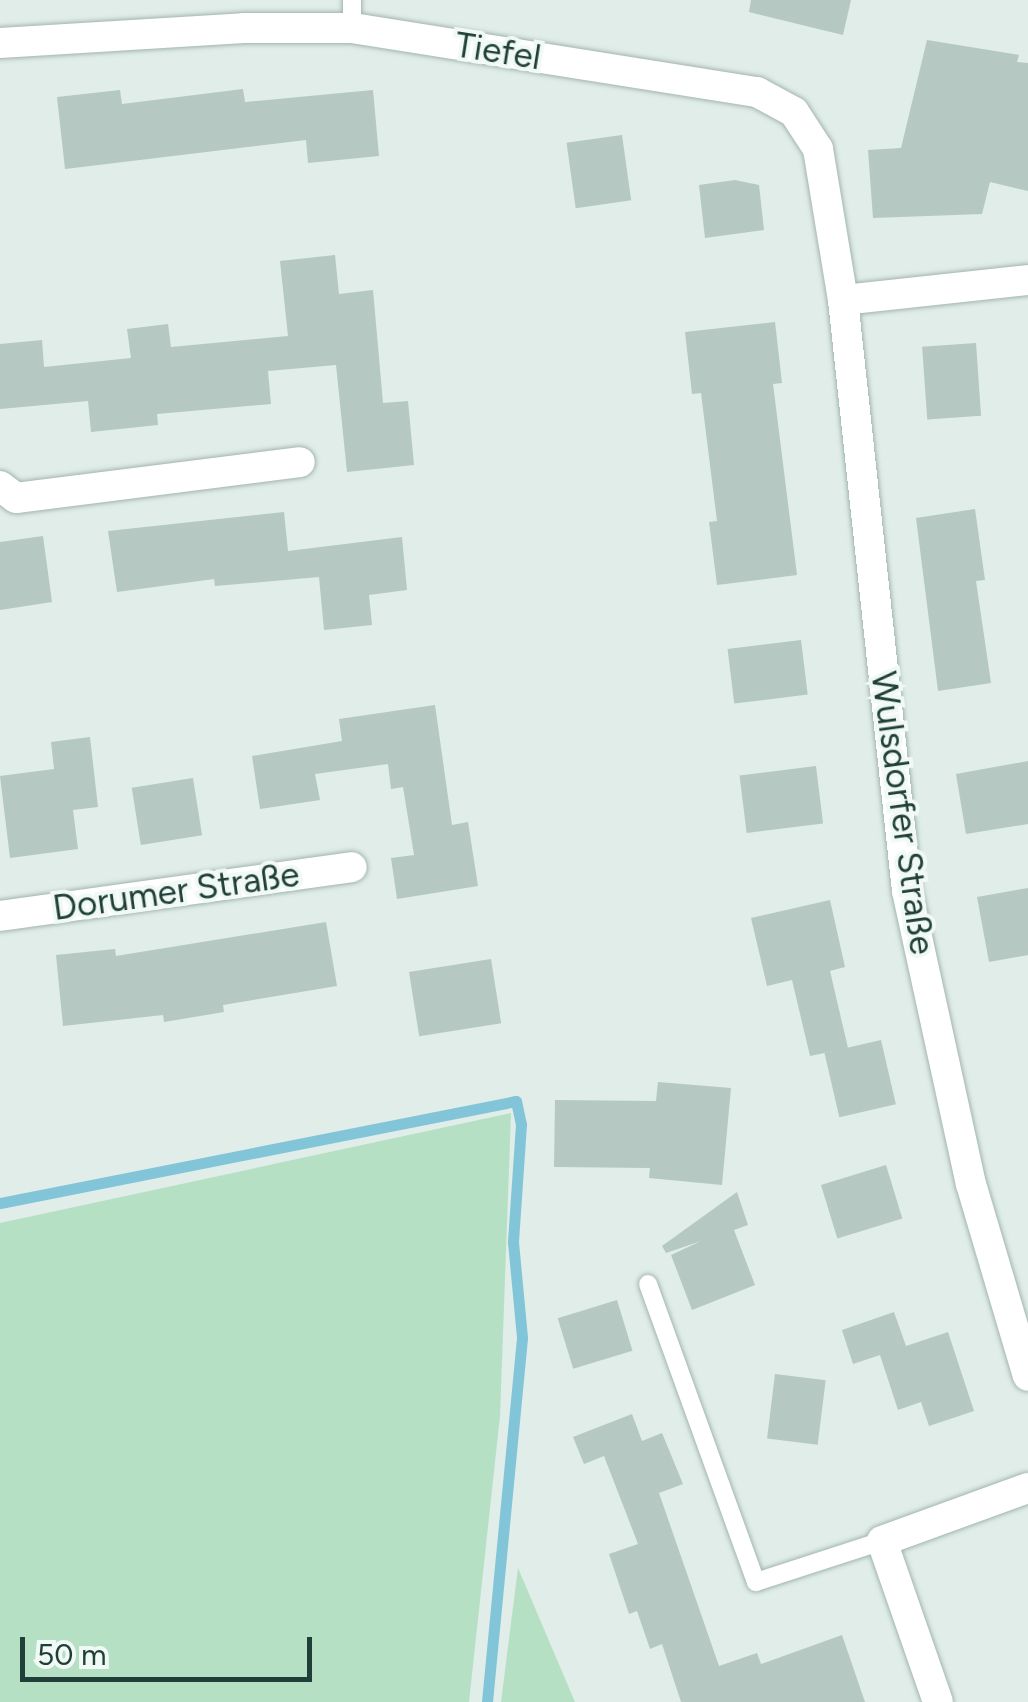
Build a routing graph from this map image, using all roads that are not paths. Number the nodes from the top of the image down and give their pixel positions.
1 (352, 14) edge
2 (0, 43) edge
3 (1028, 280) edge
4 (843, 300) junction
5 (300, 462) dead end
6 (0, 486) edge
7 (352, 867) dead end
8 (0, 916) edge
9 (648, 1284) dead end
10 (1028, 1376) edge
11 (1028, 1488) edge
12 (882, 1542) junction
13 (938, 1702) edge

1 - 2 street, Tiefel
1 - 4 street, Tiefel
3 - 4 street
4 - 10 street, Wulsdorfer Straße
5 - 6 street
7 - 8 street, Dorumer Straße
9 - 12 lane
11 - 12 street
12 - 13 street

